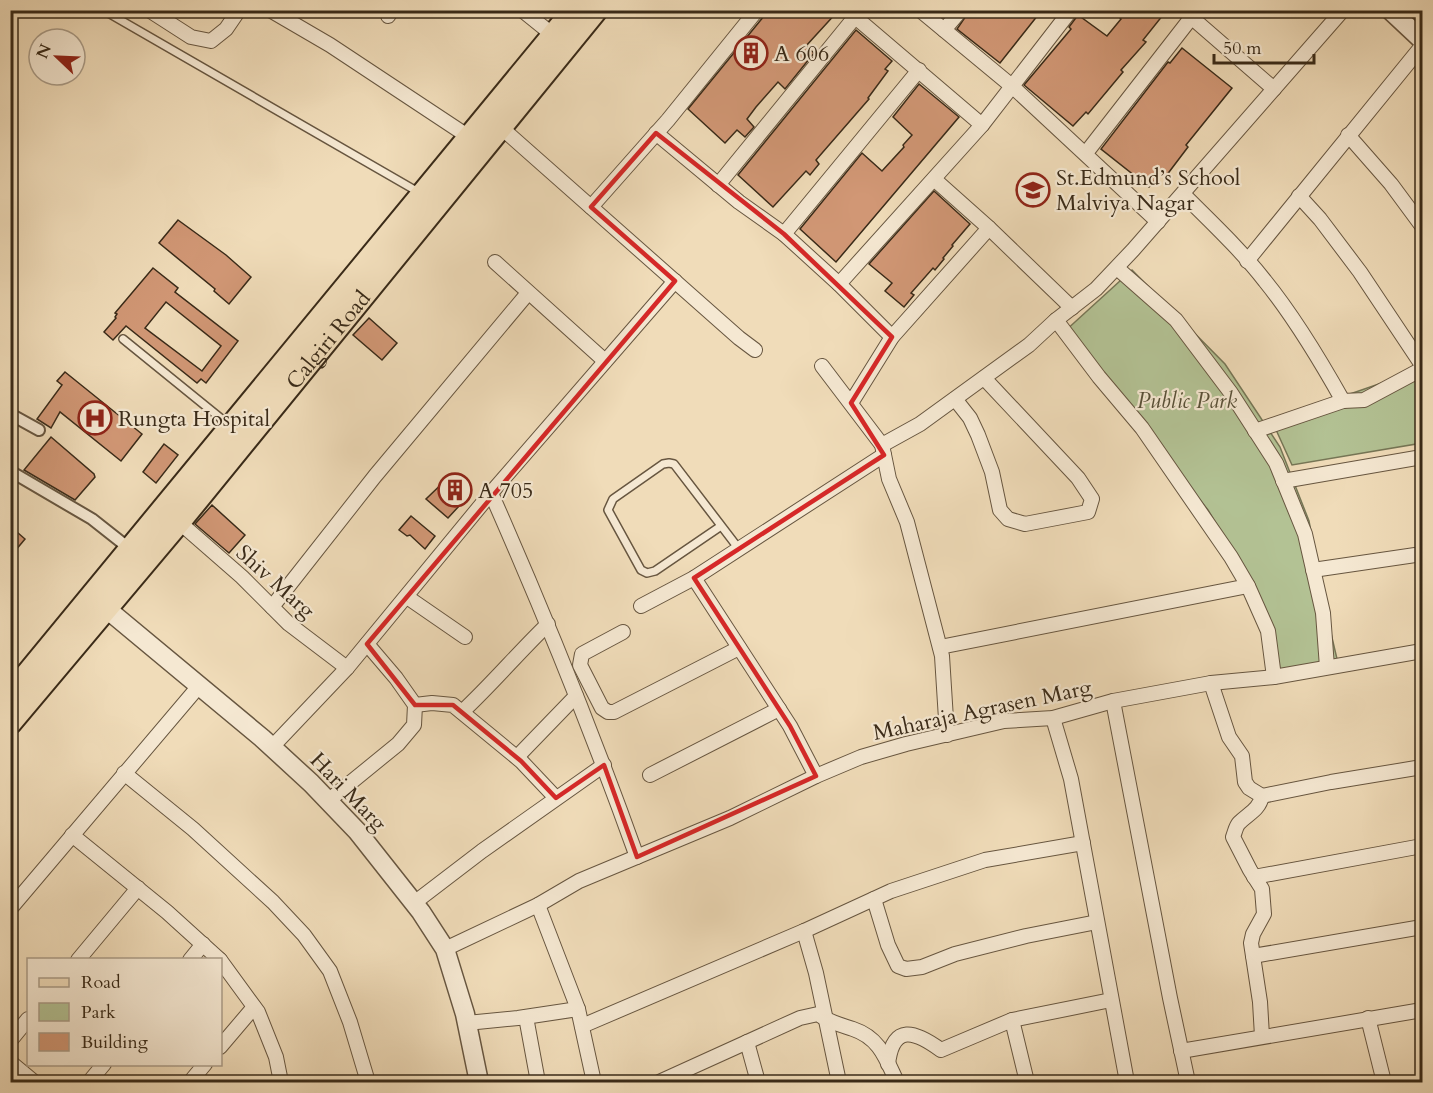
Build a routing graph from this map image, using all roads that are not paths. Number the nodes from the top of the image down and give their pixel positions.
1 (103, 10) edge
2 (148, 10) edge
3 (239, 10) edge
4 (270, 10) edge
5 (522, 10) edge
6 (574, 10) edge
7 (596, 10) edge
8 (757, 10) edge
9 (920, 10) edge
10 (961, 10) edge
11 (1071, 10) edge
12 (1343, 10) edge
13 (1390, 10) edge
14 (851, 14) edge
15 (1187, 14) edge
16 (944, 30) junction
17 (553, 35) junction
18 (1422, 40) edge
19 (1422, 46) edge
20 (919, 70) junction
21 (1013, 87) junction
22 (1274, 89) junction
23 (493, 121) junction
24 (981, 125) junction
25 (656, 133) junction
26 (1348, 135) junction
27 (470, 137) junction
28 (1086, 153) junction
29 (934, 179) junction
30 (718, 185) junction
31 (422, 194) junction
32 (1183, 194) junction
33 (1299, 196) junction
34 (591, 207) junction
35 (1158, 222) junction
36 (1422, 226) edge
37 (989, 228) junction
38 (784, 234) junction
39 (1247, 261) junction
40 (495, 262) dead end
41 (1117, 268) junction
42 (675, 281) junction
43 (839, 284) junction
44 (528, 293) junction
45 (1072, 308) junction
46 (1056, 320) junction
47 (892, 337) junction
48 (123, 339) dead end
49 (755, 350) dead end
50 (605, 361) junction
51 (822, 366) dead end
52 (1422, 367) edge
53 (984, 378) junction
54 (955, 399) junction
55 (1343, 401) junction
56 (850, 403) junction
57 (10, 414) edge
58 (231, 427) junction
59 (39, 430) dead end
60 (1255, 431) junction
61 (883, 450) junction
62 (1422, 457) edge
63 (10, 471) edge
64 (1283, 481) junction
65 (491, 494) junction
66 (179, 522) junction
67 (722, 526) junction
68 (130, 549) junction
69 (739, 549) junction
70 (1422, 554) edge
71 (1313, 570) junction
72 (694, 578) junction
73 (1248, 586) junction
74 (407, 597) junction
75 (99, 603) junction
76 (641, 606) dead end
77 (272, 607) junction
78 (548, 624) junction
79 (623, 632) dead end
80 (465, 637) dead end
81 (367, 644) junction
82 (940, 647) junction
83 (739, 648) junction
84 (1422, 651) edge
85 (1327, 667) junction
86 (347, 668) junction
87 (1274, 677) junction
88 (1210, 683) junction
89 (199, 686) junction
90 (10, 695) edge
91 (576, 696) junction
92 (1113, 701) junction
93 (415, 705) junction
94 (778, 709) junction
95 (462, 712) junction
96 (1053, 718) junction
97 (10, 723) edge
98 (947, 735) junction
99 (272, 747) junction
100 (517, 757) junction
101 (604, 765) junction
102 (1422, 767) edge
103 (124, 773) junction
104 (650, 775) dead end
105 (816, 776) junction
106 (1262, 796) junction
107 (555, 798) junction
108 (328, 801) junction
109 (72, 835) junction
110 (1083, 843) junction
111 (1422, 846) edge
112 (637, 857) junction
113 (1254, 877) junction
114 (138, 888) junction
115 (874, 899) junction
116 (414, 903) junction
117 (538, 905) junction
118 (10, 909) edge
119 (1097, 922) junction
120 (1422, 927) edge
121 (804, 932) junction
122 (203, 944) junction
123 (445, 949) junction
124 (1253, 956) junction
125 (80, 958) edge
126 (192, 958) edge
127 (218, 958) edge
128 (222, 963) edge
129 (1111, 1000) junction
130 (254, 1007) junction
131 (578, 1009) junction
132 (1422, 1010) edge
133 (526, 1017) junction
134 (1368, 1018) junction
135 (824, 1019) junction
136 (1012, 1020) junction
137 (27, 1021) edge
138 (467, 1023) junction
139 (582, 1026) junction
140 (1262, 1036) junction
141 (10, 1041) edge
142 (747, 1042) junction
143 (222, 1045) edge
144 (1181, 1051) junction
145 (10, 1062) edge
146 (888, 1064) junction
147 (103, 1066) edge
148 (205, 1066) edge
149 (673, 1079) edge
150 (34, 1083) edge
151 (89, 1083) edge
152 (190, 1083) edge
153 (281, 1083) edge
154 (368, 1083) edge
155 (479, 1083) edge
156 (538, 1083) edge
157 (594, 1083) edge
158 (659, 1083) edge
159 (758, 1083) edge
160 (839, 1083) edge
161 (897, 1083) edge
162 (1027, 1083) edge
163 (1127, 1083) edge
164 (1188, 1083) edge
165 (1384, 1083) edge

1 - 31 lane
2 - 3 street
4 - 27 street
5 - 17 street
6 - 17 main road, Calgiri Road
7 - 23 main road, Calgiri Road
8 - 25 street
9 - 16 street
10 - 16 street
11 - 21 street
12 - 22 street
13 - 18 street
14 - 20 street
14 - 30 street
15 - 22 street
15 - 28 street
16 - 21 street
17 - 23 main road, Calgiri Road
19 - 26 street
20 - 24 street
20 - 38 street
21 - 24 street
21 - 28 street
22 - 32 street
23 - 27 main road, Calgiri Road
23 - 34 street
23 - 66 main road, Calgiri Road
24 - 29 street
25 - 30 street
25 - 34 street
26 - 33 street
26 - 36 street
27 - 31 main road, Calgiri Road
28 - 35 street
29 - 37 street
29 - 43 street
30 - 38 street
31 - 58 main road, Calgiri Road
32 - 35 street
32 - 39 street
33 - 39 street
33 - 52 street
34 - 42 street
35 - 41 street
37 - 45 street
37 - 47 street
38 - 43 street
39 - 55 street
40 - 44 street
41 - 45 street
41 - 60 street
42 - 49 street
42 - 50 street
43 - 47 street
44 - 50 street
44 - 77 street
45 - 46 street
46 - 53 street
46 - 73 street
47 - 56 street
48 - 58 lane
50 - 65 street
51 - 56 street
52 - 55 street
53 - 54 street
53 - 54 street
54 - 61 street
55 - 60 street
56 - 61 street
57 - 59 street
58 - 68 main road, Calgiri Road
60 - 64 street
61 - 69 street
61 - 82 street
62 - 64 street
63 - 68 street
64 - 71 street
65 - 74 street
65 - 78 street
66 - 75 main road, Calgiri Road
66 - 77 street, Shiv Marg
67 - 67 lane
67 - 69 lane
68 - 75 main road, Calgiri Road
69 - 72 street
70 - 71 street
71 - 85 street
72 - 76 street
72 - 83 street
73 - 82 street
73 - 87 street
74 - 80 street
74 - 81 street
75 - 89 street, Hari Marg
75 - 90 main road, Calgiri Road
75 - 97 main road, Calgiri Road
77 - 86 street, Shiv Marg
78 - 91 street
78 - 95 street
79 - 83 street
81 - 86 street
81 - 93 street
82 - 98 street
83 - 94 street
84 - 85 street, Maharaja Agrasen Marg
85 - 87 street, Maharaja Agrasen Marg
86 - 99 street
87 - 88 street, Maharaja Agrasen Marg
88 - 92 street, Maharaja Agrasen Marg
88 - 106 street
89 - 99 street, Hari Marg
89 - 103 street
91 - 100 street
91 - 101 street
92 - 96 street, Maharaja Agrasen Marg
92 - 144 street
93 - 95 street
93 - 108 street
94 - 104 street
94 - 105 street
95 - 100 street
96 - 98 street, Maharaja Agrasen Marg
96 - 110 street
98 - 105 street, Maharaja Agrasen Marg
99 - 108 street, Hari Marg
100 - 107 street
101 - 107 street
101 - 112 street
102 - 106 street
103 - 109 street
103 - 154 street
105 - 112 street, Maharaja Agrasen Marg
106 - 113 street
107 - 116 street
108 - 116 street, Hari Marg
109 - 114 street
109 - 118 street
110 - 115 street
110 - 119 street
111 - 113 street
112 - 117 street, Maharaja Agrasen Marg
113 - 124 street
114 - 122 street
114 - 125 street
115 - 119 street
115 - 121 street
116 - 123 street, Hari Marg
117 - 123 street, Maharaja Agrasen Marg
117 - 131 street
119 - 129 street
120 - 124 street
121 - 135 street
121 - 139 street
122 - 126 street
122 - 127 street
123 - 138 street, Hari Marg
124 - 140 street
128 - 130 street
129 - 136 street
129 - 163 street
130 - 143 street
130 - 153 street
131 - 133 street
131 - 139 street
132 - 134 street
133 - 138 street
133 - 156 street
134 - 140 street
134 - 165 street
135 - 142 street
135 - 146 street
135 - 160 street
136 - 146 street
136 - 162 street
137 - 141 street
138 - 155 street, Hari Marg
139 - 157 street
140 - 144 street
142 - 149 street
142 - 159 street
144 - 164 street
145 - 150 street
146 - 161 street
147 - 151 street
148 - 152 street
149 - 158 street

